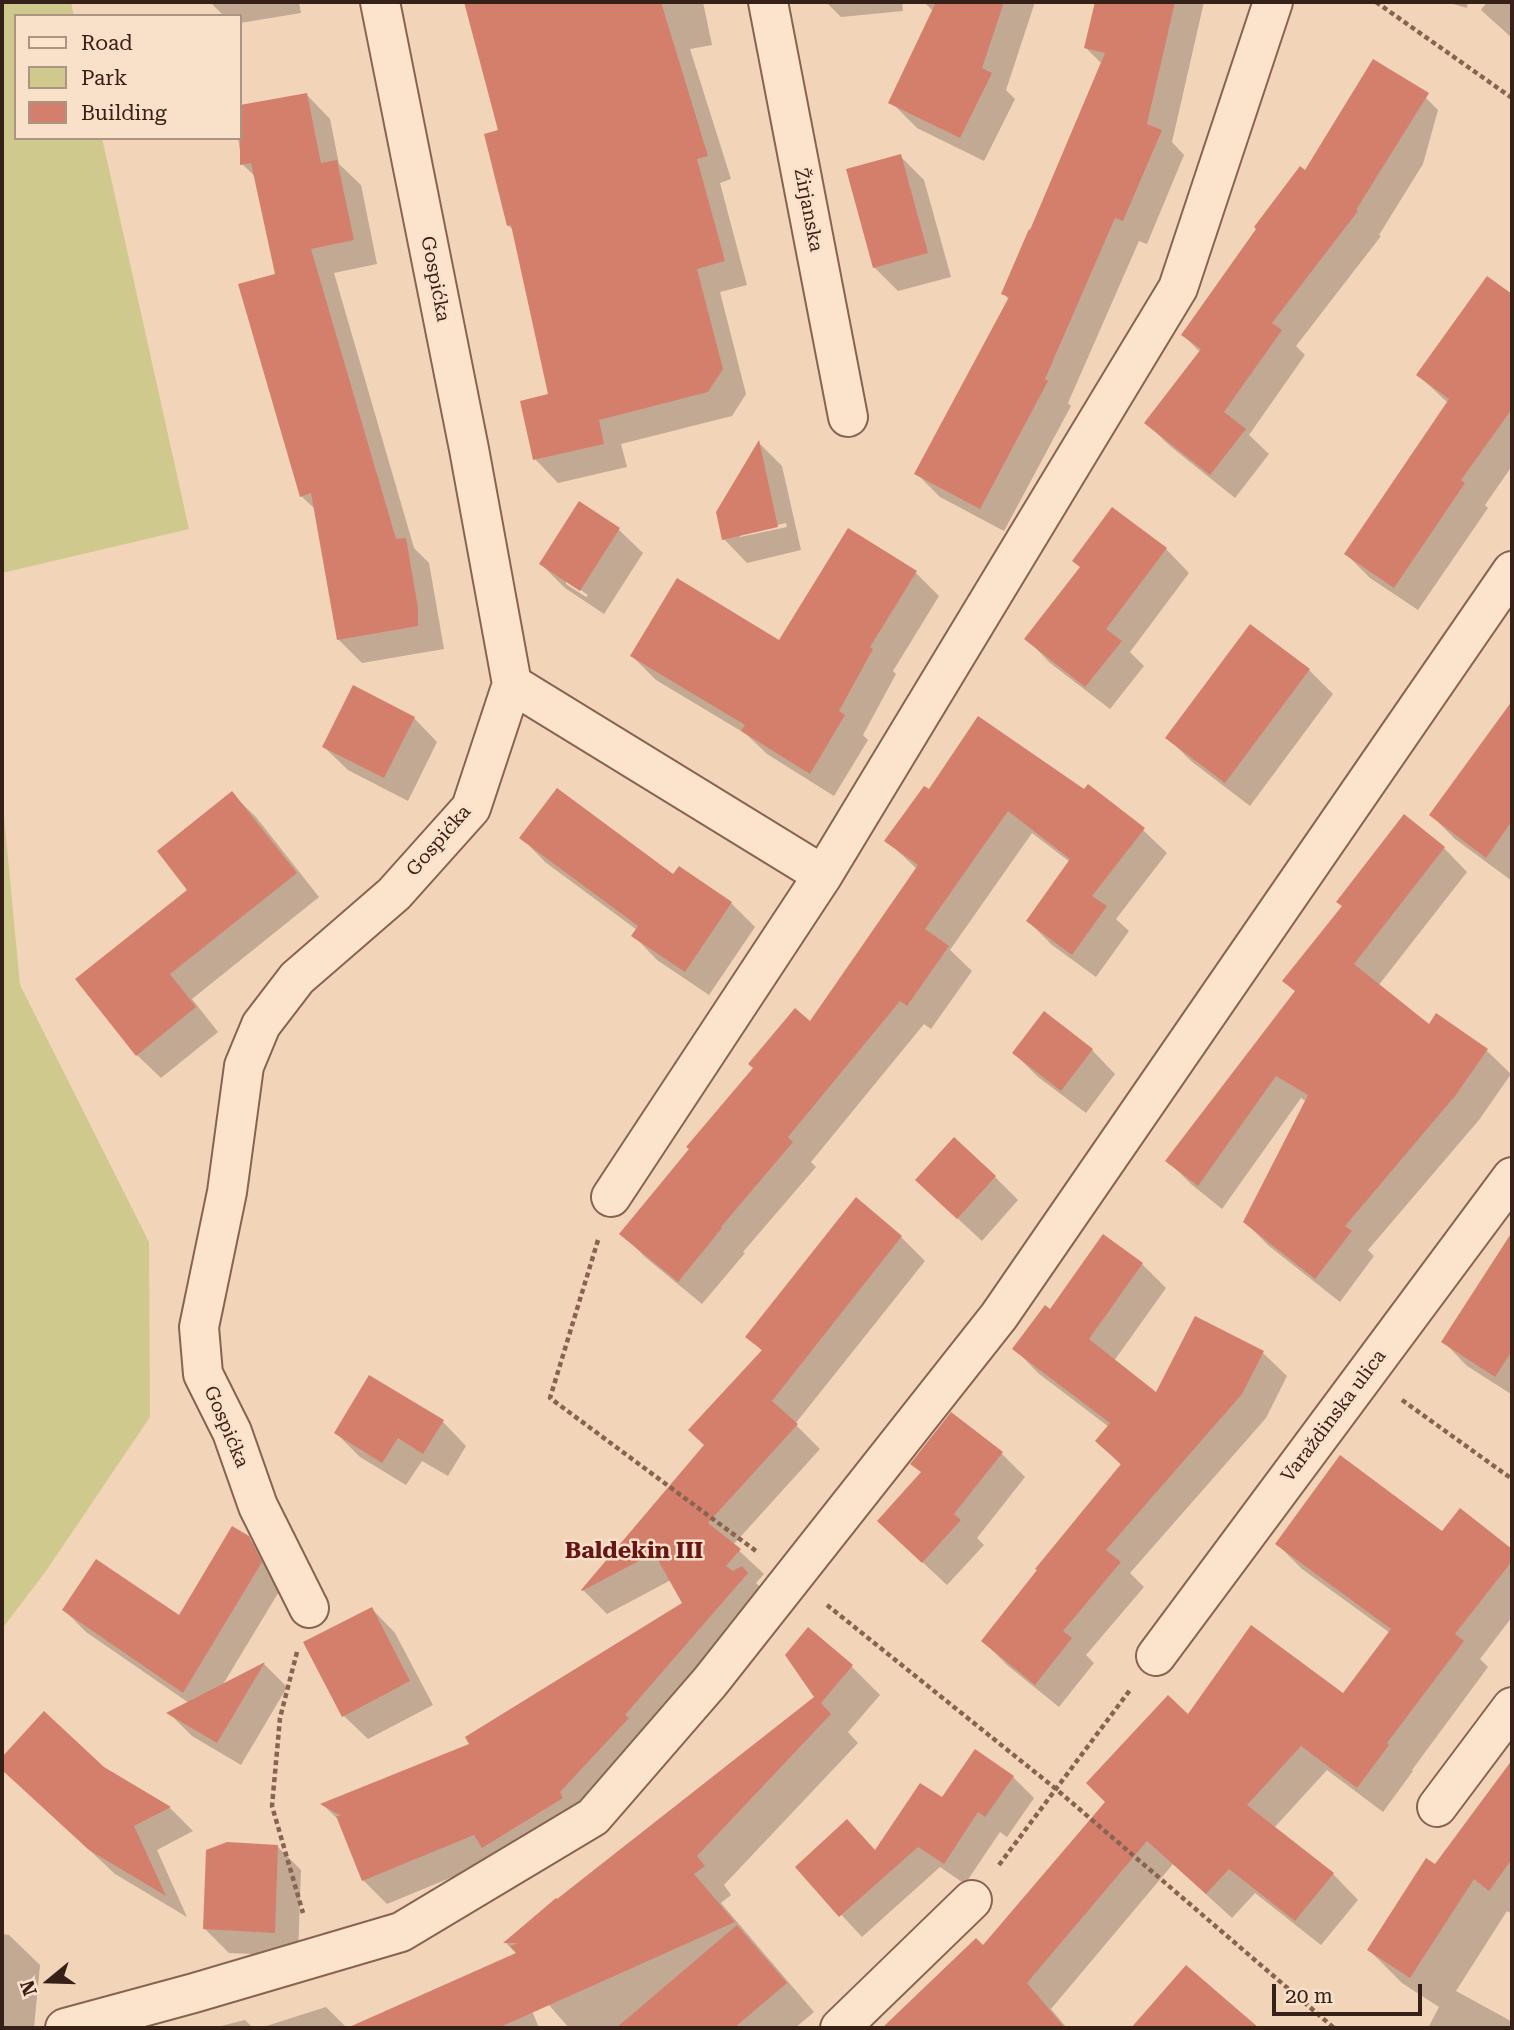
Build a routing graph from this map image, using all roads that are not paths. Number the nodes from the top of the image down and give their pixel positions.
1 (380, 2) edge
2 (768, 2) edge
3 (1273, 2) edge
4 (848, 417) dead end
5 (1512, 571) edge
6 (512, 684) junction
7 (823, 874) junction
8 (1512, 1177) edge
9 (611, 1197) road end
10 (309, 1608) road end
11 (1156, 1656) road end
12 (1512, 1707) edge
13 (1437, 1807) dead end
14 (972, 1900) road end
15 (65, 2028) edge
16 (840, 2028) edge

1 - 6 street, Gospićka
2 - 4 street, Žirjanska
3 - 7 street
5 - 15 street
6 - 7 street
6 - 10 street, Gospićka
7 - 9 street
8 - 11 street, Varaždinska ulica
12 - 13 street
14 - 16 street

